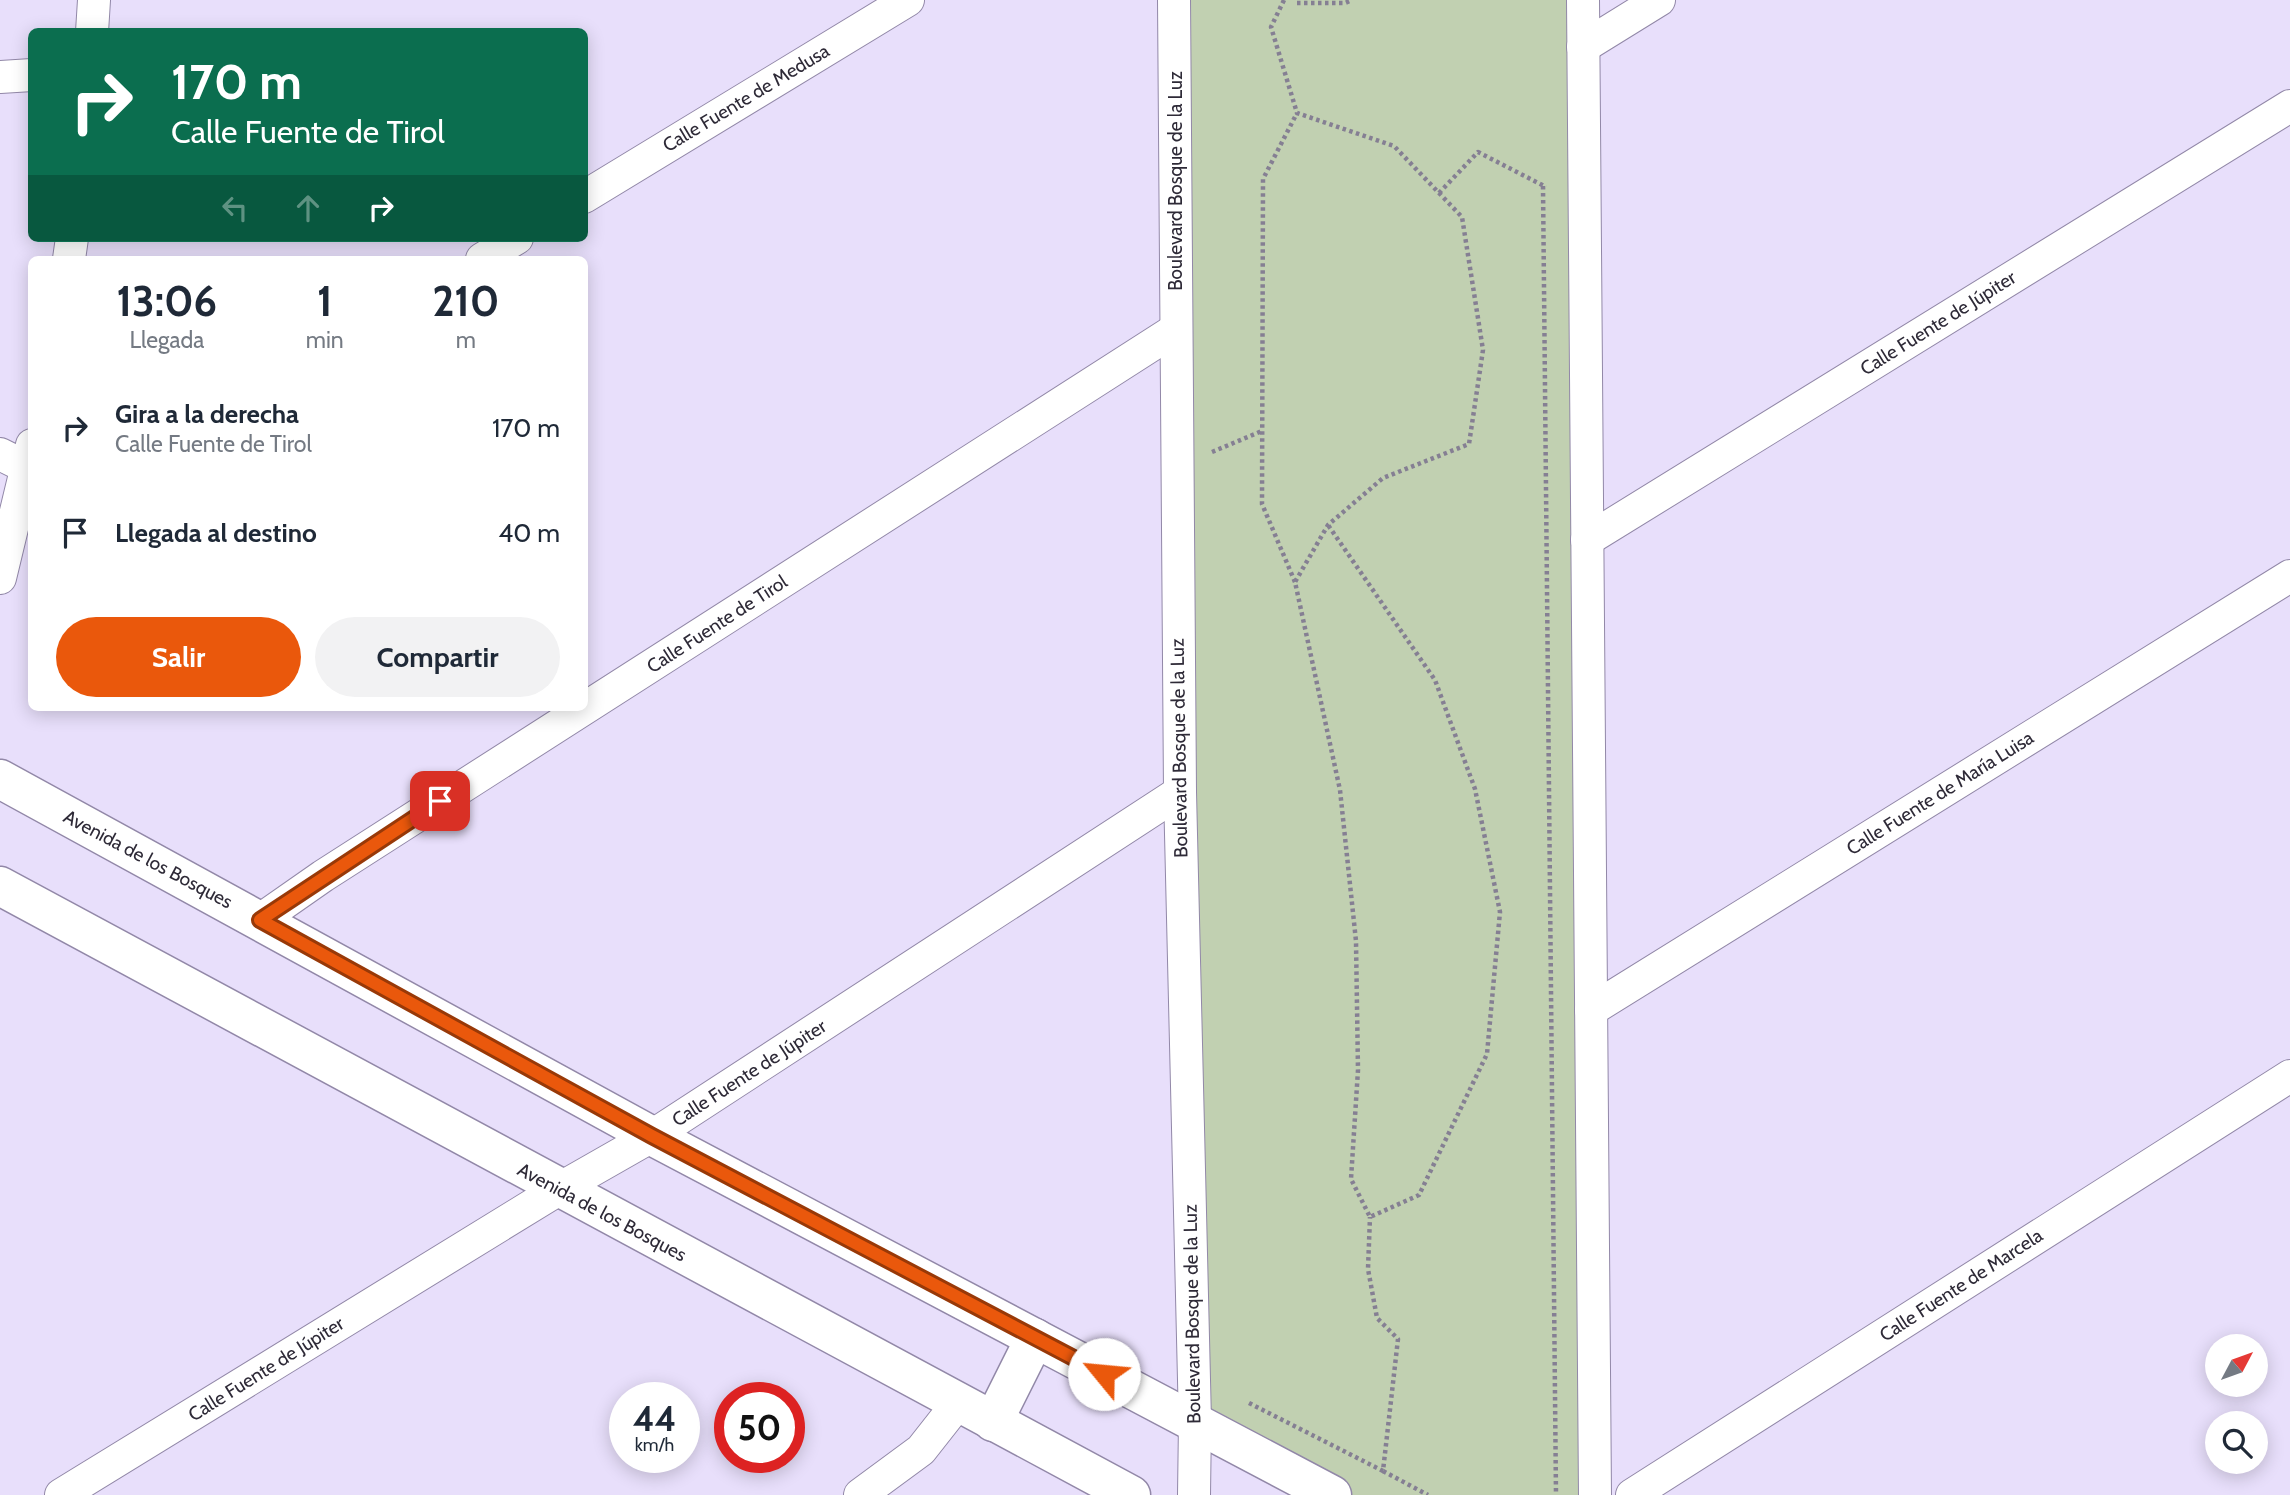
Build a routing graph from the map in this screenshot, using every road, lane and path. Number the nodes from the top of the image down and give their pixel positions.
1 (94, 0) edge
2 (908, 0) edge
3 (1174, 0) edge
4 (1284, 0) edge
5 (1352, 0) edge
6 (1583, 0) edge
7 (1659, 0) edge
8 (1297, 4) dead end
9 (92, 28) edge
10 (1583, 47) junction
11 (28, 75) edge
12 (0, 77) edge
13 (2290, 106) edge
14 (1297, 113) junction
15 (1543, 186) junction
16 (1439, 193) junction
17 (588, 195) edge
18 (1584, 206) junction
19 (510, 242) edge
20 (487, 256) edge
21 (1175, 330) junction
22 (1262, 430) junction
23 (1215, 450) junction
24 (19, 455) edge
25 (1215, 464) dead end
26 (1175, 467) junction
27 (1328, 526) junction
28 (21, 534) edge
29 (1587, 540) junction
30 (2290, 576) edge
31 (0, 578) edge
32 (1295, 582) junction
33 (588, 706) edge
34 (580, 711) edge
35 (0, 779) edge
36 (1180, 792) junction
37 (0, 886) edge
38 (260, 920) junction
39 (1591, 1010) junction
40 (2290, 1076) edge
41 (652, 1136) junction
42 (558, 1189) junction
43 (1370, 1217) junction
44 (1035, 1338) junction
45 (1239, 1398) dead end
46 (958, 1403) junction
47 (993, 1422) junction
48 (1195, 1422) junction
49 (1383, 1472) junction
50 (61, 1495) edge
51 (860, 1495) edge
52 (1130, 1495) edge
53 (1194, 1495) edge
54 (1332, 1495) edge
55 (1428, 1495) edge
56 (1556, 1495) edge
57 (1595, 1495) edge
58 (1632, 1495) edge

1 - 9 street
2 - 17 street, Calle Fuente de Medusa
3 - 21 street, Boulevard Bosque de la Luz
4 - 14 path
5 - 8 path
6 - 10 street
7 - 10 street
10 - 18 street
11 - 12 street
13 - 29 street, Calle Fuente de Júpiter
14 - 16 path
14 - 22 path
15 - 16 path
15 - 18 path
15 - 56 path
16 - 27 path
18 - 29 street
19 - 20 street
21 - 26 street, Boulevard Bosque de la Luz
21 - 33 street, Calle Fuente de Tirol
22 - 23 path
22 - 32 path
23 - 25 path
23 - 26 path
24 - 28 street
26 - 36 street, Boulevard Bosque de la Luz
27 - 32 path
27 - 43 path
28 - 31 street
29 - 39 street
30 - 39 street, Calle Fuente de María Luisa
32 - 43 path
34 - 38 street, Calle Fuente de Tirol
35 - 38 main road, Avenida de los Bosques
36 - 41 street, Calle Fuente de Júpiter
36 - 48 street, Boulevard Bosque de la Luz
37 - 42 main road, Avenida de los Bosques
38 - 41 main road, Avenida de los Bosques
39 - 57 street
40 - 58 street, Calle Fuente de Marcela
41 - 42 street, Calle Fuente de Júpiter
41 - 44 main road, Avenida de los Bosques
42 - 46 main road, Avenida de los Bosques
42 - 50 street, Calle Fuente de Júpiter
43 - 49 path
44 - 47 main road
44 - 48 main road, Avenida de los Bosques
45 - 49 path
46 - 47 main road, Avenida de los Bosques
46 - 51 street
47 - 52 main road, Avenida de los Bosques
48 - 53 street, Boulevard Bosque de la Luz
48 - 54 main road, Avenida de los Bosques
49 - 55 path

